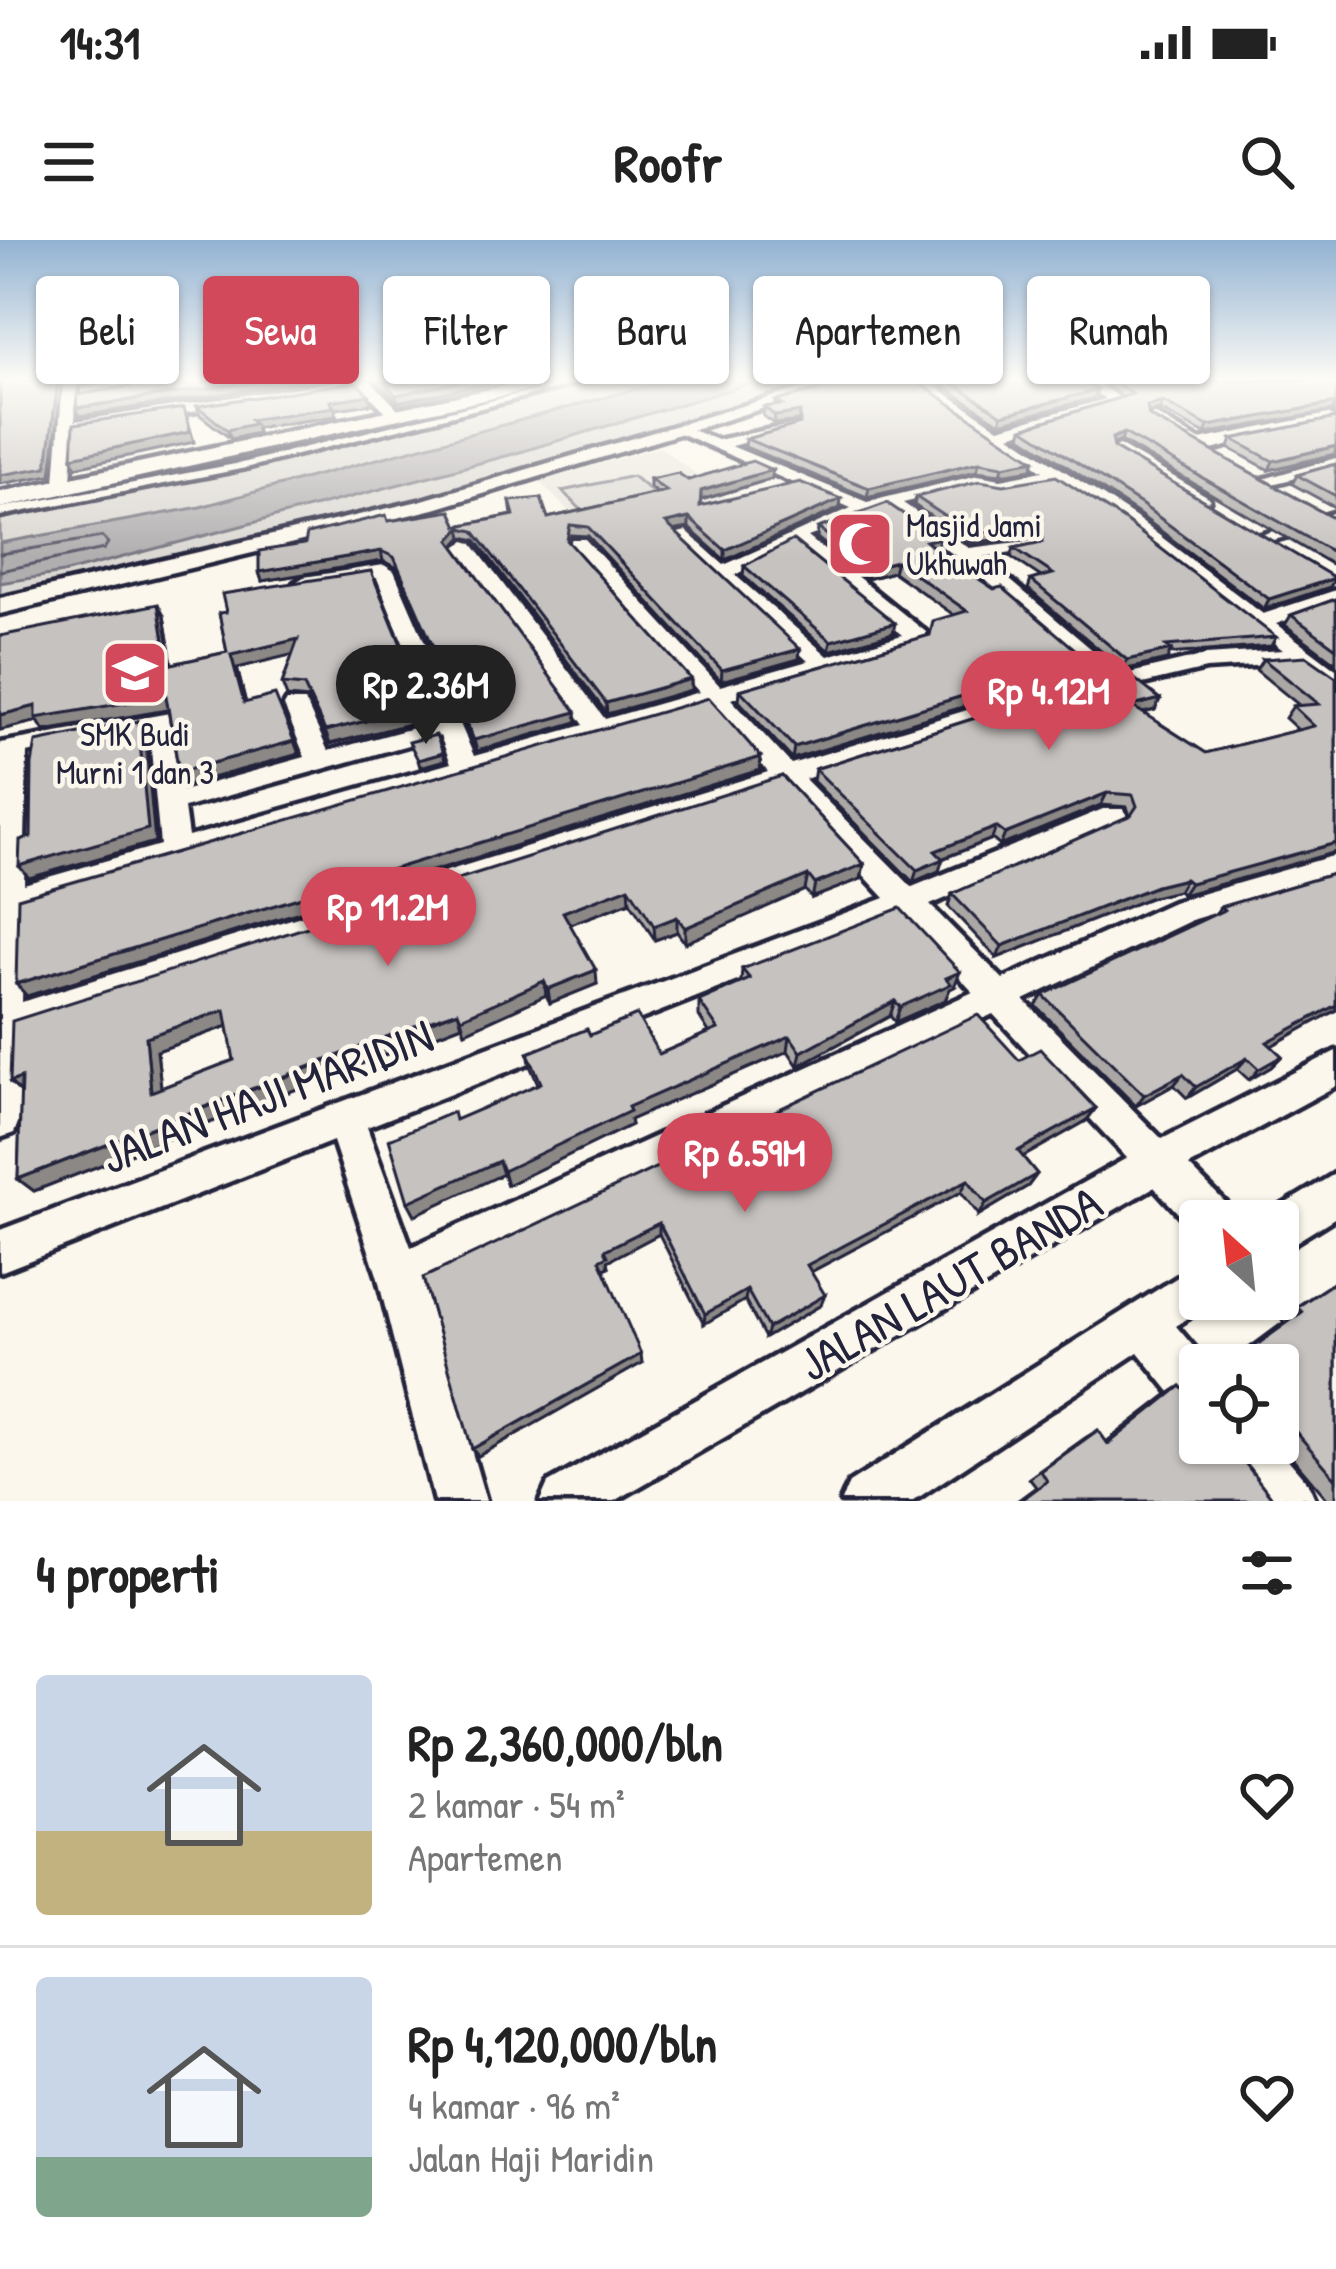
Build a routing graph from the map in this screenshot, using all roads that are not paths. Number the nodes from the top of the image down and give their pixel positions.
1 (66, 439) edge
2 (274, 439) edge
3 (277, 439) edge
4 (350, 439) edge
5 (657, 439) edge
6 (702, 439) edge
7 (741, 439) edge
8 (1002, 439) edge
9 (1029, 439) edge
10 (1188, 439) edge
11 (1228, 439) edge
12 (715, 445) junction
13 (1198, 445) junction
14 (1013, 446) junction
15 (1119, 451) edge
16 (1336, 463) edge
17 (1058, 472) junction
18 (1247, 473) junction
19 (797, 481) junction
20 (63, 482) junction
21 (767, 490) edge
22 (0, 497) edge
23 (890, 502) junction
24 (866, 508) junction
25 (0, 512) edge
26 (1227, 515) edge
27 (1334, 518) edge
28 (1245, 526) edge
29 (679, 535) edge
30 (795, 536) junction
31 (1263, 537) junction
32 (578, 542) edge
33 (1029, 544) edge
34 (465, 548) dead end
35 (1281, 548) edge
36 (966, 554) junction
37 (725, 572) junction
38 (271, 590) edge
39 (1336, 596) edge
40 (0, 606) edge
41 (1260, 622) junction
42 (1304, 656) junction
43 (825, 664) junction
44 (1336, 680) edge
45 (715, 697) junction
46 (296, 706) dead end
47 (999, 708) edge
48 (449, 726) junction
49 (600, 730) junction
50 (7, 749) edge
51 (320, 763) junction
52 (466, 766) junction
53 (786, 775) junction
54 (174, 802) junction
55 (1113, 816) dead end
56 (175, 851) junction
57 (1336, 866) edge
58 (7, 900) junction
59 (906, 902) junction
60 (998, 996) junction
61 (3, 1023) edge
62 (1336, 1067) edge
63 (344, 1117) junction
64 (0, 1120) edge
65 (1157, 1163) junction
66 (1336, 1193) edge
67 (1193, 1200) edge
68 (1299, 1218) edge
69 (0, 1252) edge
70 (399, 1275) junction
71 (1179, 1300) edge
72 (1144, 1323) junction
73 (1179, 1366) edge
74 (1259, 1464) edge
75 (460, 1501) edge
76 (566, 1501) edge
77 (867, 1501) edge
78 (1289, 1501) edge

1 - 20 street
2 - 20 main road
3 - 22 main road
4 - 25 street
5 - 40 street
6 - 12 street
7 - 12 street
8 - 14 street
9 - 14 street
10 - 13 street
11 - 13 street
12 - 19 street
13 - 18 street
14 - 17 street
15 - 26 street
16 - 18 street
17 - 23 street
17 - 41 street
18 - 27 street
19 - 21 street
19 - 24 street
20 - 22 main road
23 - 24 street
23 - 36 street
24 - 30 street
27 - 31 street
28 - 31 street
29 - 37 street
30 - 37 street
30 - 43 street
31 - 35 street
32 - 45 street
33 - 36 street
34 - 49 street
36 - 42 street
37 - 43 street
38 - 48 street
39 - 41 street
41 - 42 street
42 - 44 street
43 - 45 street
45 - 49 street
45 - 53 street
46 - 51 street
47 - 53 street
48 - 51 street
48 - 52 street
49 - 52 street
50 - 54 street
50 - 58 street
51 - 54 street
52 - 56 street
53 - 59 street
53 - 61 street
54 - 56 street
55 - 59 street, JALAN HAJI MARIDIN
56 - 58 street
57 - 60 street
58 - 61 street
59 - 60 street
59 - 63 street, JALAN HAJI MARIDIN
60 - 65 street
60 - 70 street
61 - 64 street
62 - 65 street, JALAN LAUT BANDA
63 - 69 street, JALAN HAJI MARIDIN
63 - 70 street
65 - 67 street
65 - 76 street, JALAN LAUT BANDA
66 - 68 street
70 - 75 street
71 - 72 street
72 - 73 street
72 - 77 street
74 - 78 street

